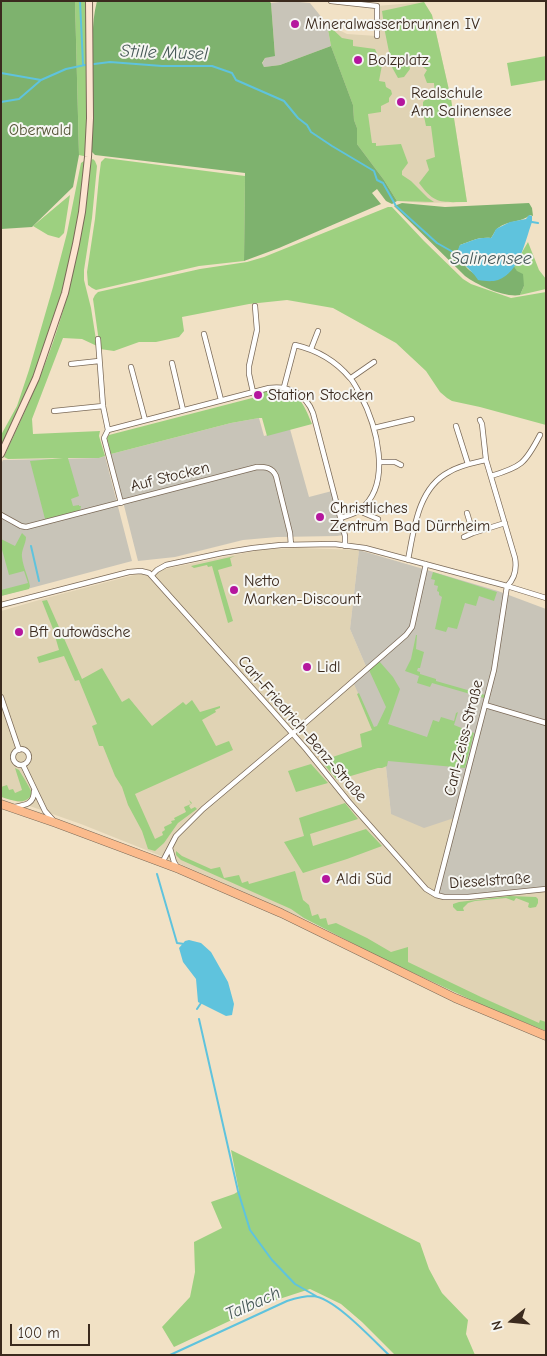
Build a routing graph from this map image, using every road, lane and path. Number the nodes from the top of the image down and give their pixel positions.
1 (331, 1) edge
2 (90, 4) edge
3 (377, 36) dead end
4 (255, 306) dead end
5 (318, 331) dead end
6 (204, 334) dead end
7 (98, 338) dead end
8 (311, 349) junction
9 (99, 361) junction
10 (374, 362) dead end
11 (172, 363) dead end
12 (70, 364) dead end
13 (130, 367) dead end
14 (351, 378) junction
15 (284, 387) junction
16 (253, 392) junction
17 (221, 400) junction
18 (103, 406) junction
19 (183, 410) junction
20 (54, 411) dead end
21 (412, 419) dead end
22 (145, 420) junction
23 (480, 420) dead end
24 (456, 426) dead end
25 (374, 428) junction
26 (108, 430) junction
27 (540, 436) dead end
28 (1, 454) edge
29 (486, 460) junction
30 (380, 462) junction
31 (401, 464) dead end
32 (468, 464) junction
33 (490, 476) junction
34 (121, 503) junction
35 (360, 510) junction
36 (467, 513) dead end
37 (1, 514) edge
38 (340, 518) junction
39 (378, 519) dead end
40 (505, 523) junction
41 (473, 533) junction
42 (464, 537) dead end
43 (291, 545) junction
44 (345, 546) junction
45 (408, 560) junction
46 (426, 564) junction
47 (152, 575) junction
48 (507, 586) junction
49 (546, 598) edge
50 (1, 605) edge
51 (1, 698) edge
52 (485, 705) junction
53 (546, 723) edge
54 (291, 733) junction
55 (19, 750) junction
56 (23, 765) junction
57 (34, 789) junction
58 (1, 804) edge
59 (12, 807) junction
60 (56, 822) junction
61 (170, 848) junction
62 (162, 862) junction
63 (179, 869) junction
64 (546, 889) edge
65 (436, 895) junction
66 (546, 1036) edge

1 - 3 street
2 - 28 street
4 - 16 street
5 - 8 street
6 - 17 street
7 - 9 street
8 - 14 street
8 - 15 street
9 - 12 street
9 - 18 street
10 - 14 street
11 - 19 street
13 - 22 street
14 - 25 street
15 - 16 street
15 - 38 street
16 - 17 street
17 - 19 street
18 - 20 street
18 - 26 street
19 - 22 street
21 - 25 street
22 - 26 street
23 - 29 street, Carl-Zeiss-Straße
24 - 32 street
25 - 30 street
26 - 34 street
27 - 33 street
29 - 32 street
29 - 33 street, Carl-Zeiss-Straße
30 - 31 street
30 - 35 street
32 - 45 street
33 - 40 street, Carl-Zeiss-Straße
34 - 37 street, Auf Stocken
34 - 43 street, Auf Stocken
35 - 38 street
35 - 39 street
36 - 41 street
38 - 44 street
40 - 41 street
40 - 48 street, Carl-Zeiss-Straße
41 - 42 street
43 - 44 street
43 - 47 street
44 - 45 street
45 - 46 street
46 - 48 street
46 - 54 street
47 - 50 street
47 - 54 street, Carl-Friedrich-Benz-Straße
48 - 49 street
48 - 52 street, Carl-Zeiss-Straße
51 - 55 street
52 - 53 street
52 - 65 street, Carl-Zeiss-Straße
54 - 61 street
54 - 65 street, Carl-Friedrich-Benz-Straße
55 - 56 street
55 - 56 street
56 - 57 street
57 - 59 street
57 - 60 street
58 - 59 main road
59 - 60 main road
60 - 62 main road
61 - 62 street
61 - 63 street
62 - 63 main road
63 - 66 main road
64 - 65 street, Dieselstraße

